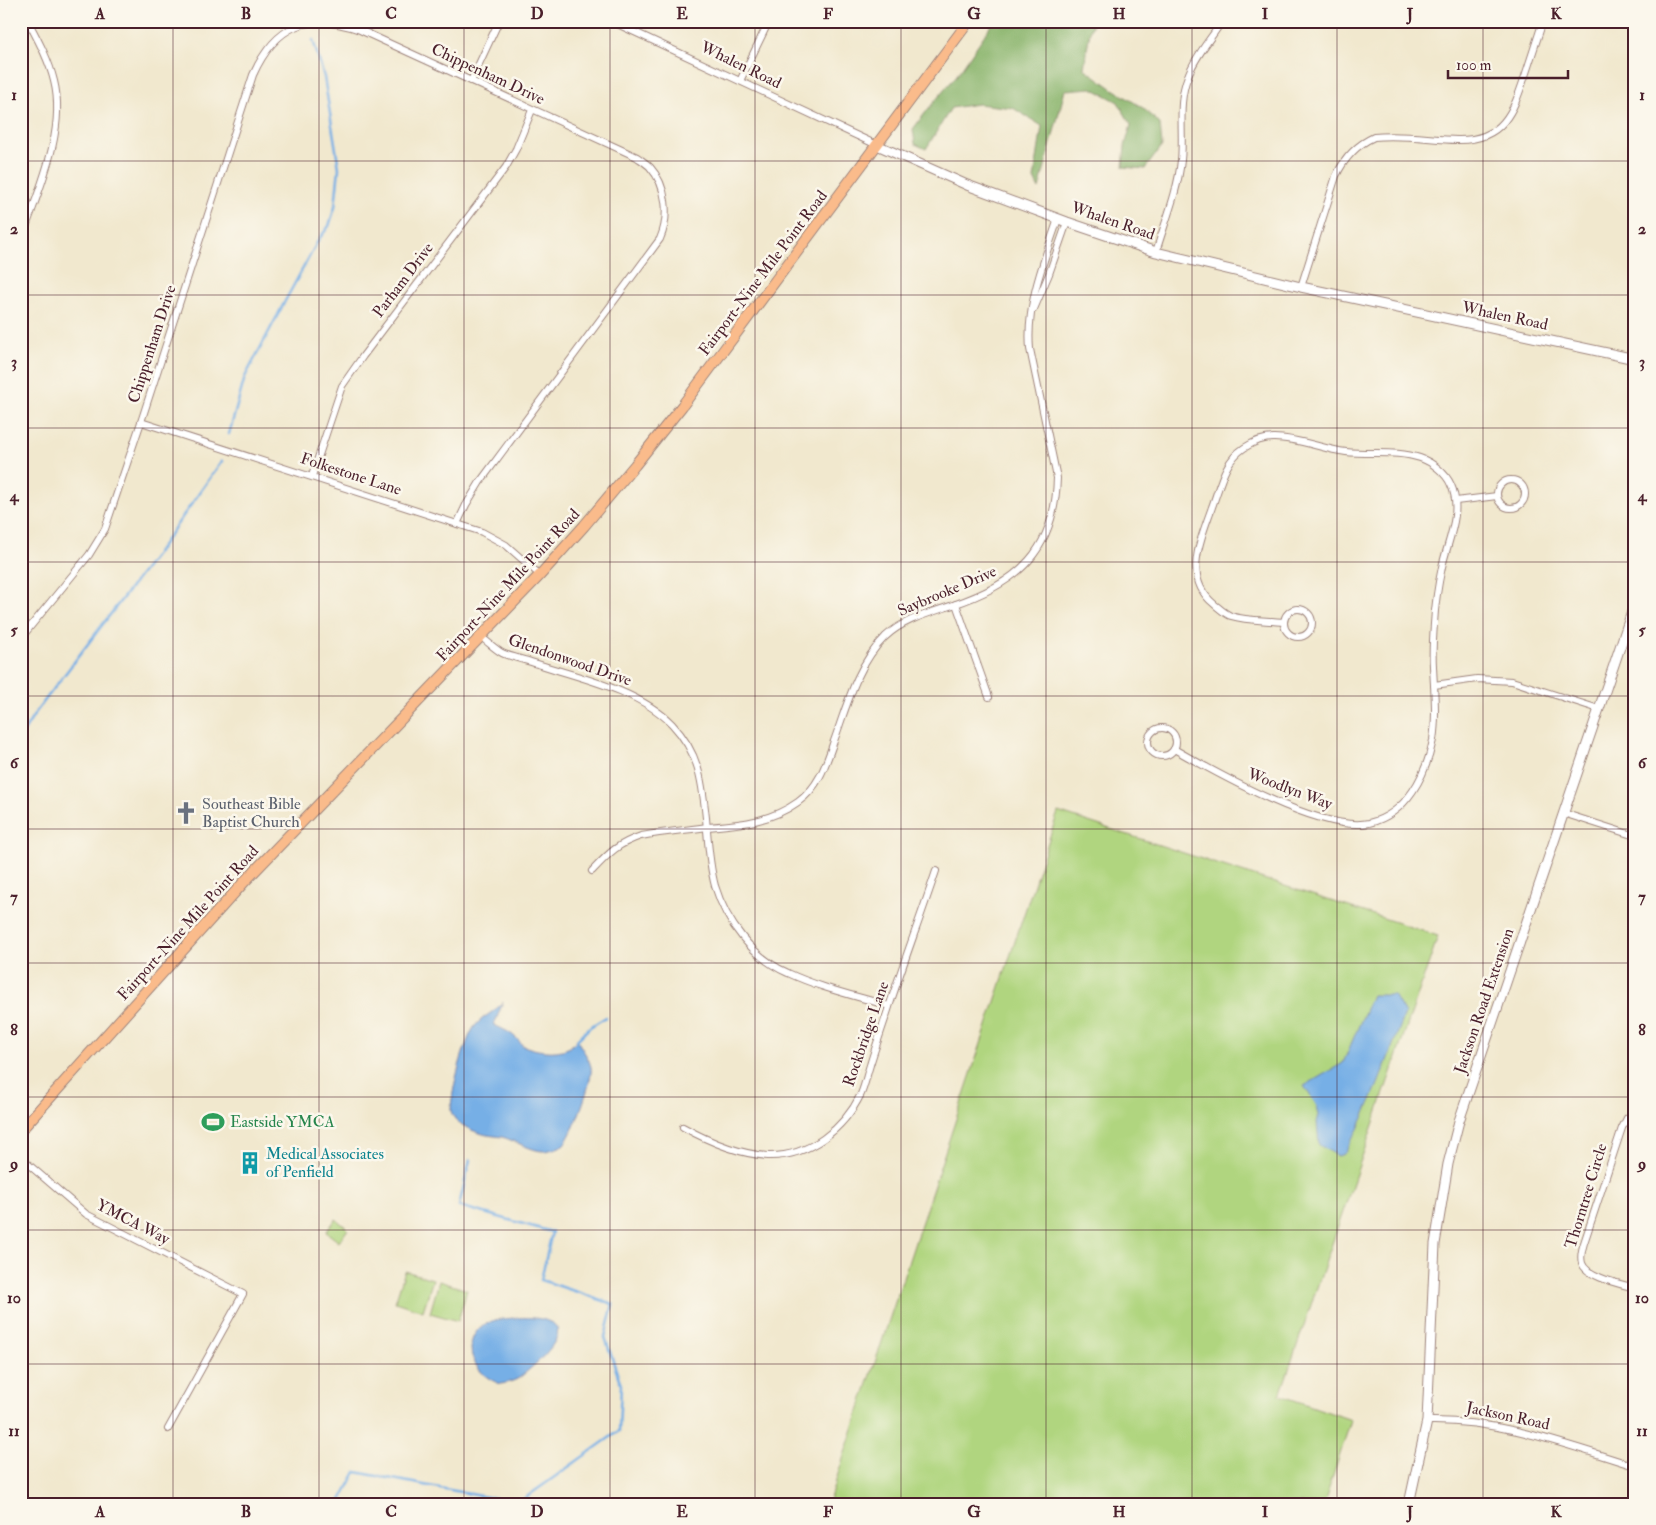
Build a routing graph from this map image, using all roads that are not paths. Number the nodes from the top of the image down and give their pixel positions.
1 (28, 21) edge
2 (499, 21) edge
3 (611, 21) edge
4 (769, 21) edge
5 (969, 21) edge
6 (1222, 21) edge
7 (1543, 21) edge
8 (472, 81) junction
9 (740, 81) junction
10 (532, 110) junction
11 (877, 145) junction
12 (1635, 155) edge
13 (1635, 183) edge
14 (1062, 220) junction
15 (21, 240) edge
16 (1156, 252) junction
17 (1301, 287) junction
18 (1635, 359) edge
19 (141, 422) junction
20 (312, 476) junction
21 (1497, 496) junction
22 (1456, 501) junction
23 (457, 524) junction
24 (540, 576) junction
25 (956, 604) junction
26 (1635, 604) edge
27 (1284, 622) junction
28 (481, 637) junction
29 (21, 638) edge
30 (1434, 685) junction
31 (989, 697) dead end
32 (1599, 709) junction
33 (1174, 749) junction
34 (1563, 813) junction
35 (706, 828) junction
36 (1635, 836) edge
37 (592, 871) dead end
38 (936, 871) dead end
39 (889, 1006) junction
40 (1635, 1112) edge
41 (682, 1127) dead end
42 (21, 1130) edge
43 (21, 1158) edge
44 (1635, 1288) edge
45 (1427, 1421) junction
46 (168, 1429) dead end
47 (1635, 1466) edge
48 (1409, 1504) edge

1 - 15 street
2 - 8 street
3 - 9 street, Whalen Road
4 - 9 street
5 - 11 main road, Fairport-Nine Mile Point Road
6 - 16 street
7 - 17 street
8 - 10 street, Chippenham Drive
8 - 19 street, Chippenham Drive
9 - 11 street, Whalen Road
10 - 20 street, Parham Drive
10 - 23 street, Chippenham Drive
11 - 14 street, Whalen Road
11 - 24 main road, Fairport-Nine Mile Point Road
12 - 13 street
14 - 16 street, Whalen Road
14 - 25 street, Saybrooke Drive
16 - 17 street, Whalen Road
17 - 18 street, Whalen Road
19 - 20 street, Folkestone Lane
19 - 29 street, Chippenham Drive
20 - 23 street, Folkestone Lane
21 - 21 street
21 - 22 street
22 - 27 street
22 - 30 street, Woodlyn Way
23 - 24 street, Folkestone Lane
24 - 28 main road, Fairport-Nine Mile Point Road
25 - 31 street
25 - 35 street, Saybrooke Drive
26 - 32 street, Jackson Road Extension
27 - 27 street
28 - 35 street, Glendonwood Drive
28 - 42 main road, Fairport-Nine Mile Point Road
30 - 32 street
30 - 33 street, Woodlyn Way
32 - 34 street, Jackson Road Extension
33 - 33 street
34 - 36 street
34 - 45 street, Jackson Road Extension
35 - 37 street, Saybrooke Drive
35 - 39 street, Glendonwood Drive
38 - 39 street, Rockbridge Lane
39 - 41 street, Rockbridge Lane
40 - 44 street, Thorntree Circle
43 - 46 street, YMCA Way
45 - 47 street, Jackson Road
45 - 48 street

